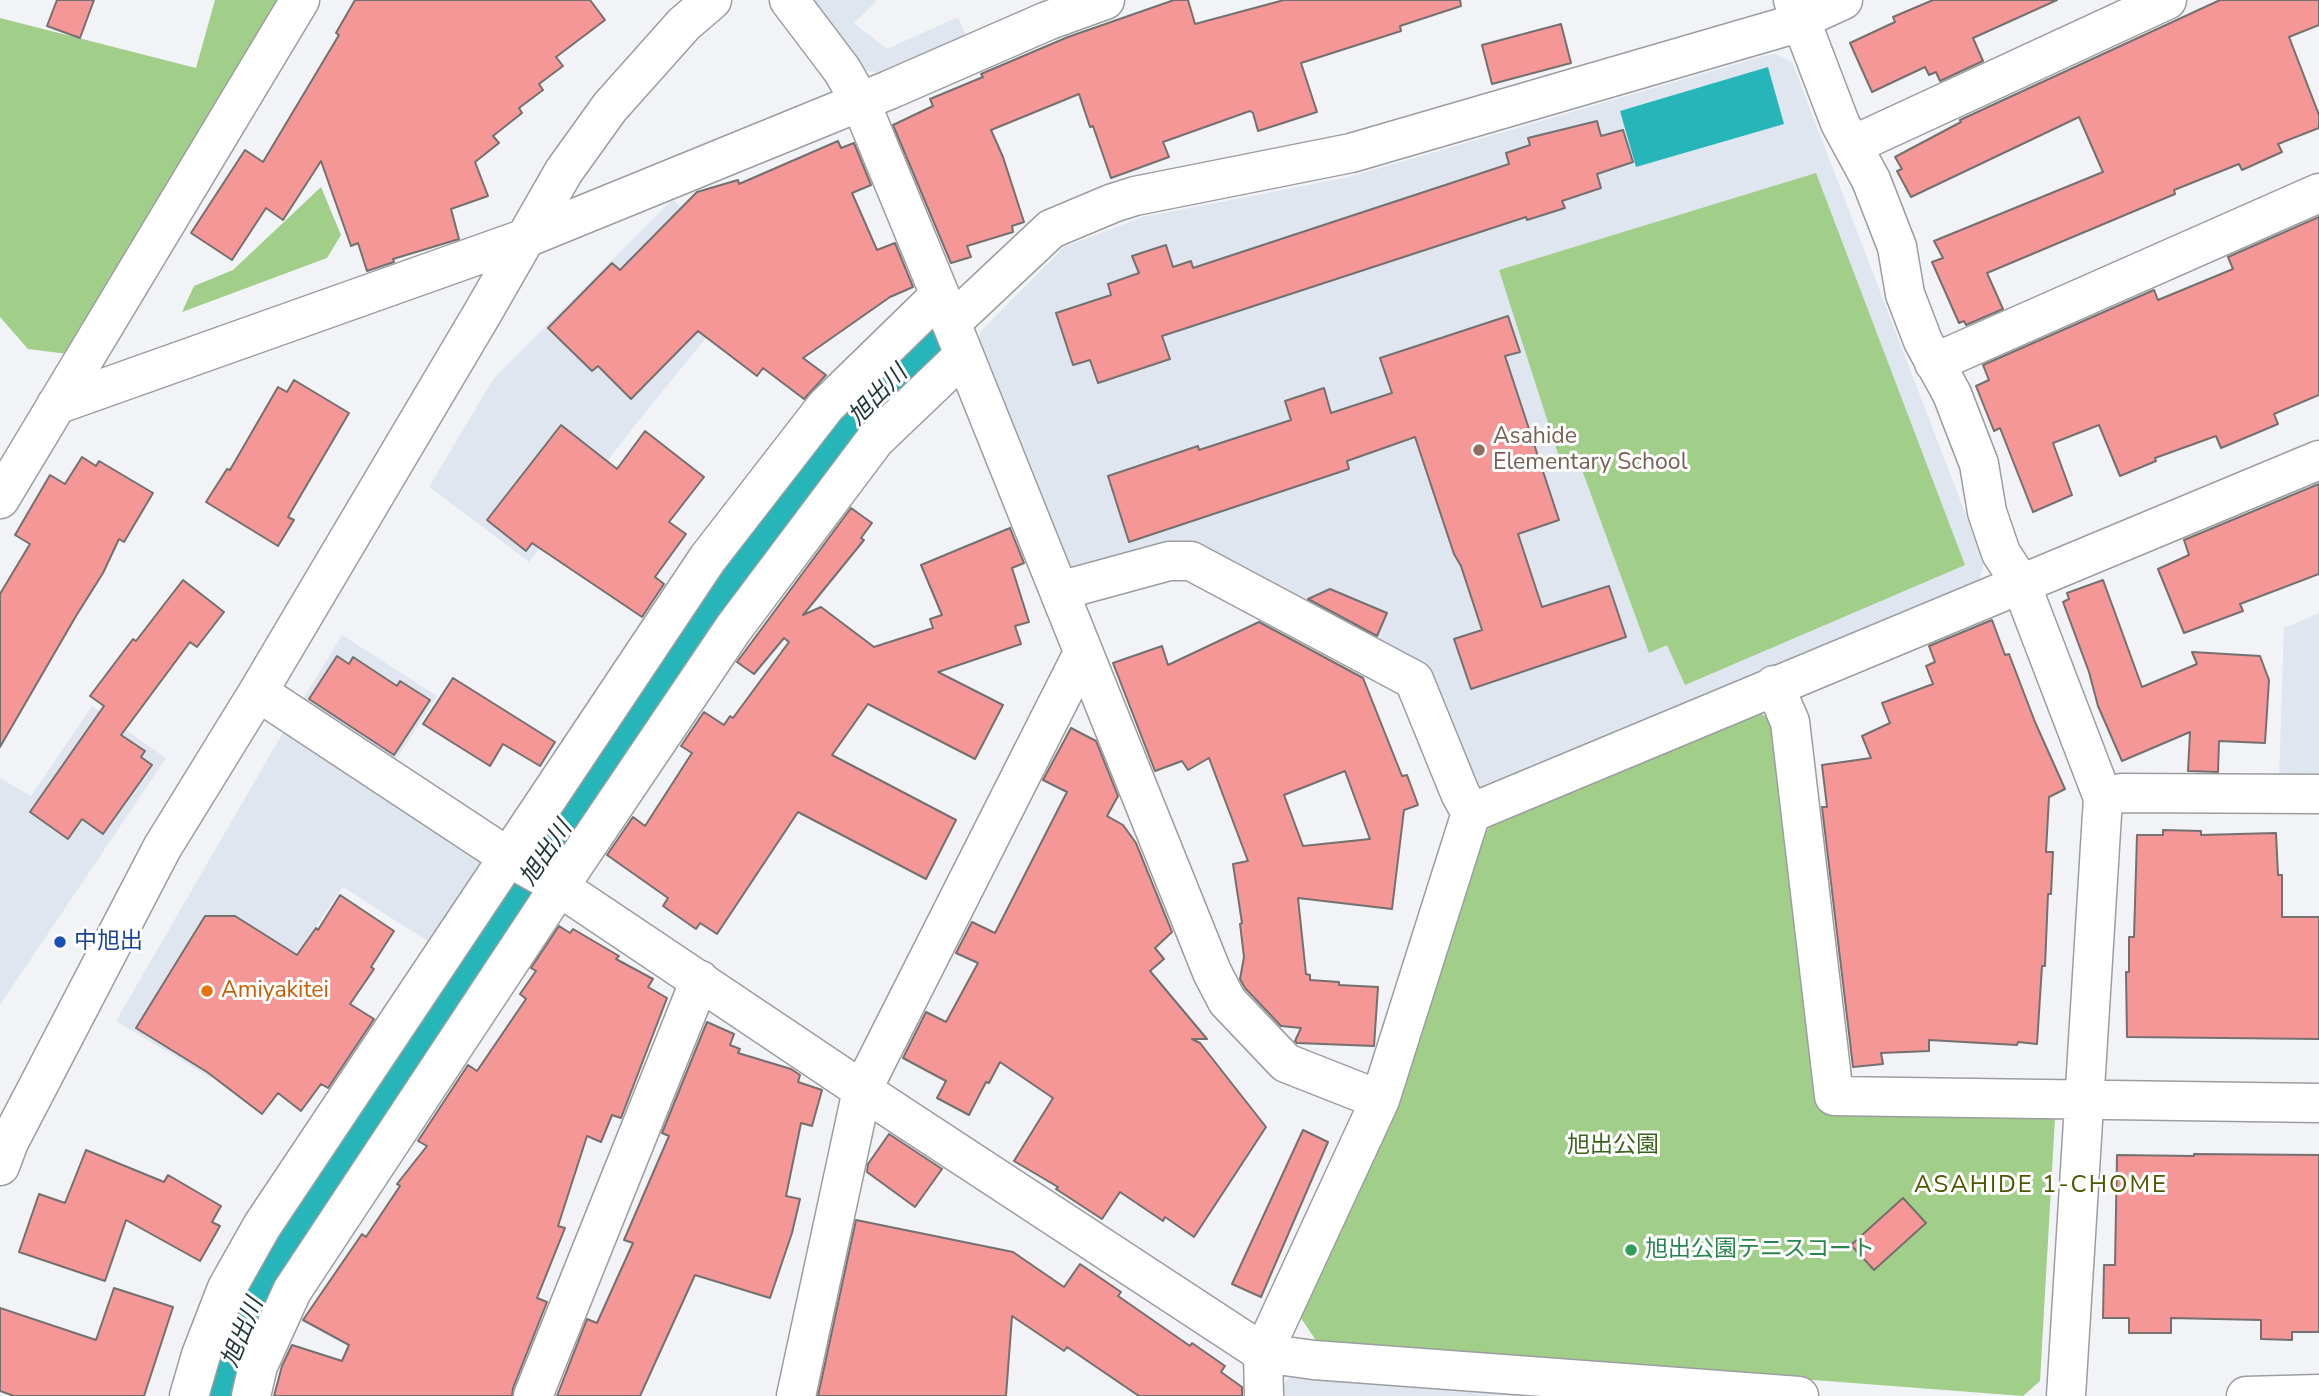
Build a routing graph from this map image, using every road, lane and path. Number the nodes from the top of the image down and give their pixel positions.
1 (300, 0) edge
2 (712, 0) edge
3 (789, 0) edge
4 (1105, 0) edge
5 (1843, 0) edge
6 (2167, 0) edge
7 (1796, 10) edge
8 (860, 101) junction
9 (1853, 145) junction
10 (2319, 194) edge
11 (526, 238) junction
12 (952, 324) junction
13 (1934, 363) junction
14 (56, 405) junction
15 (2319, 460) edge
16 (0, 499) edge
17 (2021, 584) junction
18 (1059, 592) junction
19 (1083, 653) junction
20 (1774, 685) junction
21 (258, 692) junction
22 (2319, 794) edge
23 (2103, 798) junction
24 (1471, 813) junction
25 (535, 872) junction
26 (700, 980) junction
27 (862, 1090) junction
28 (2084, 1099) junction
29 (1380, 1100) junction
30 (2319, 1103) edge
31 (3, 1151) edge
32 (1263, 1353) junction
33 (2319, 1394) edge
34 (189, 1396) edge
35 (251, 1396) edge
36 (533, 1396) edge
37 (796, 1396) edge
38 (1264, 1396) edge
39 (1799, 1396) edge
40 (2066, 1396) edge
41 (2246, 1396) edge

1 - 14 street
2 - 11 street
3 - 8 street
4 - 8 street
5 - 7 street
6 - 9 street
7 - 9 street
7 - 12 street
8 - 11 street
8 - 12 street
9 - 13 street
10 - 13 street
11 - 14 street
11 - 21 street
12 - 18 street
12 - 25 street
12 - 25 street
13 - 17 street
14 - 16 street
15 - 17 street
17 - 20 street
17 - 23 street
18 - 19 street
18 - 24 street
19 - 27 street
19 - 29 street
20 - 24 street
20 - 28 street
21 - 25 street
21 - 31 street
22 - 23 street
23 - 28 street
24 - 29 street
25 - 26 street
25 - 34 street
25 - 35 street
26 - 27 street
26 - 36 street
27 - 32 street
27 - 37 street
28 - 30 street
28 - 40 street
29 - 32 street
32 - 38 street
32 - 39 street
33 - 41 street

